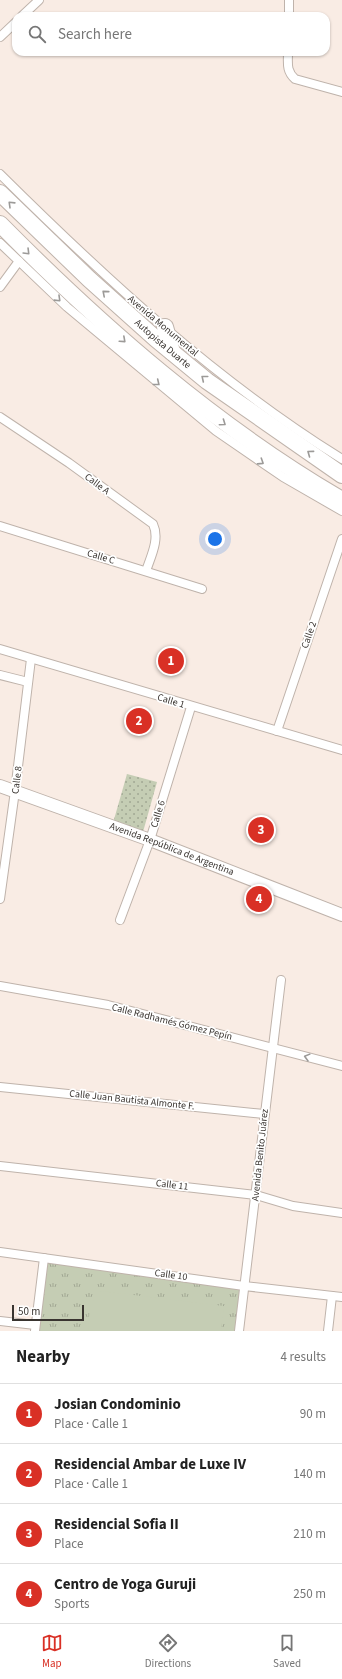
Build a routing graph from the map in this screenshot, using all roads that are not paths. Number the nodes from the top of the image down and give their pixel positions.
1 (40, 0) edge
2 (289, 0) edge
3 (26, 12) edge
4 (289, 12) edge
5 (12, 26) edge
6 (0, 37) edge
7 (288, 56) edge
8 (342, 92) edge
9 (0, 174) edge
10 (0, 193) edge
11 (0, 224) edge
12 (0, 243) edge
13 (19, 261) junction
14 (0, 287) edge
15 (138, 322) junction
16 (161, 324) junction
17 (172, 352) junction
18 (0, 417) edge
19 (342, 459) edge
20 (342, 475) edge
21 (342, 500) edge
22 (342, 512) edge
23 (0, 526) edge
24 (342, 539) edge
25 (146, 571) junction
26 (202, 589) dead end
27 (0, 649) edge
28 (31, 659) junction
29 (0, 675) edge
30 (28, 682) junction
31 (191, 707) junction
32 (277, 731) junction
33 (342, 750) edge
34 (0, 786) edge
35 (15, 791) junction
36 (150, 840) junction
37 (2, 872) edge
38 (0, 899) edge
39 (342, 915) edge
40 (120, 920) dead end
41 (281, 980) dead end
42 (0, 986) edge
43 (272, 1048) junction
44 (342, 1066) edge
45 (0, 1087) edge
46 (264, 1114) junction
47 (0, 1166) edge
48 (256, 1195) junction
49 (342, 1213) edge
50 (0, 1252) edge
51 (44, 1258) junction
52 (244, 1286) junction
53 (332, 1296) junction
54 (342, 1297) edge
55 (0, 1320) edge
56 (35, 1328) edge
57 (239, 1331) edge
58 (328, 1331) edge

1 - 3 street
2 - 4 street
5 - 6 street
7 - 8 street
9 - 16 street, Avenida Monumental
15 -> 10 highway, Autopista Duarte
11 -> 21 highway
12 - 13 street
13 - 14 street
13 -> 22 street
15 - 16 highway
15 - 17 highway, Autopista Duarte
16 - 17 highway
16 - 19 street, Avenida Monumental
20 -> 17 highway, Autopista Duarte
18 - 25 street, Calle A
23 - 25 street, Calle C
24 - 32 street, Calle 2
25 - 26 street, Calle C
27 - 28 street, Calle 1
28 - 30 street, Calle 8
28 - 31 street, Calle 1
29 - 30 street
30 - 35 street, Calle 8
31 - 32 street, Calle 1
31 - 36 street, Calle 6
32 - 33 street, Calle 1
34 - 35 main road, Avenida República de Argentina
35 - 36 main road, Avenida República de Argentina
35 - 37 street, Calle 8
36 - 39 main road, Avenida República de Argentina
36 - 40 street, Calle 6
37 - 38 street, Calle 8
41 - 43 street, Avenida Benito Juárez
42 - 43 street, Calle Radhamés Gómez Pepín
44 -> 43 street, Calle Radhamés Gómez Pepín
43 - 46 street, Avenida Benito Juárez
45 - 46 street, Calle Juan Bautista Almonte F.
46 - 48 street, Avenida Benito Juárez
47 - 48 street, Calle 11
48 - 49 street, Calle 11
48 - 52 street, Avenida Benito Juárez
50 - 51 street, Calle 10
51 - 52 street, Calle 10
51 - 56 street
52 - 53 street, Calle 10
52 - 57 street, Avenida Benito Juárez
53 - 54 street, Calle 10
53 - 58 street
55 - 56 street

